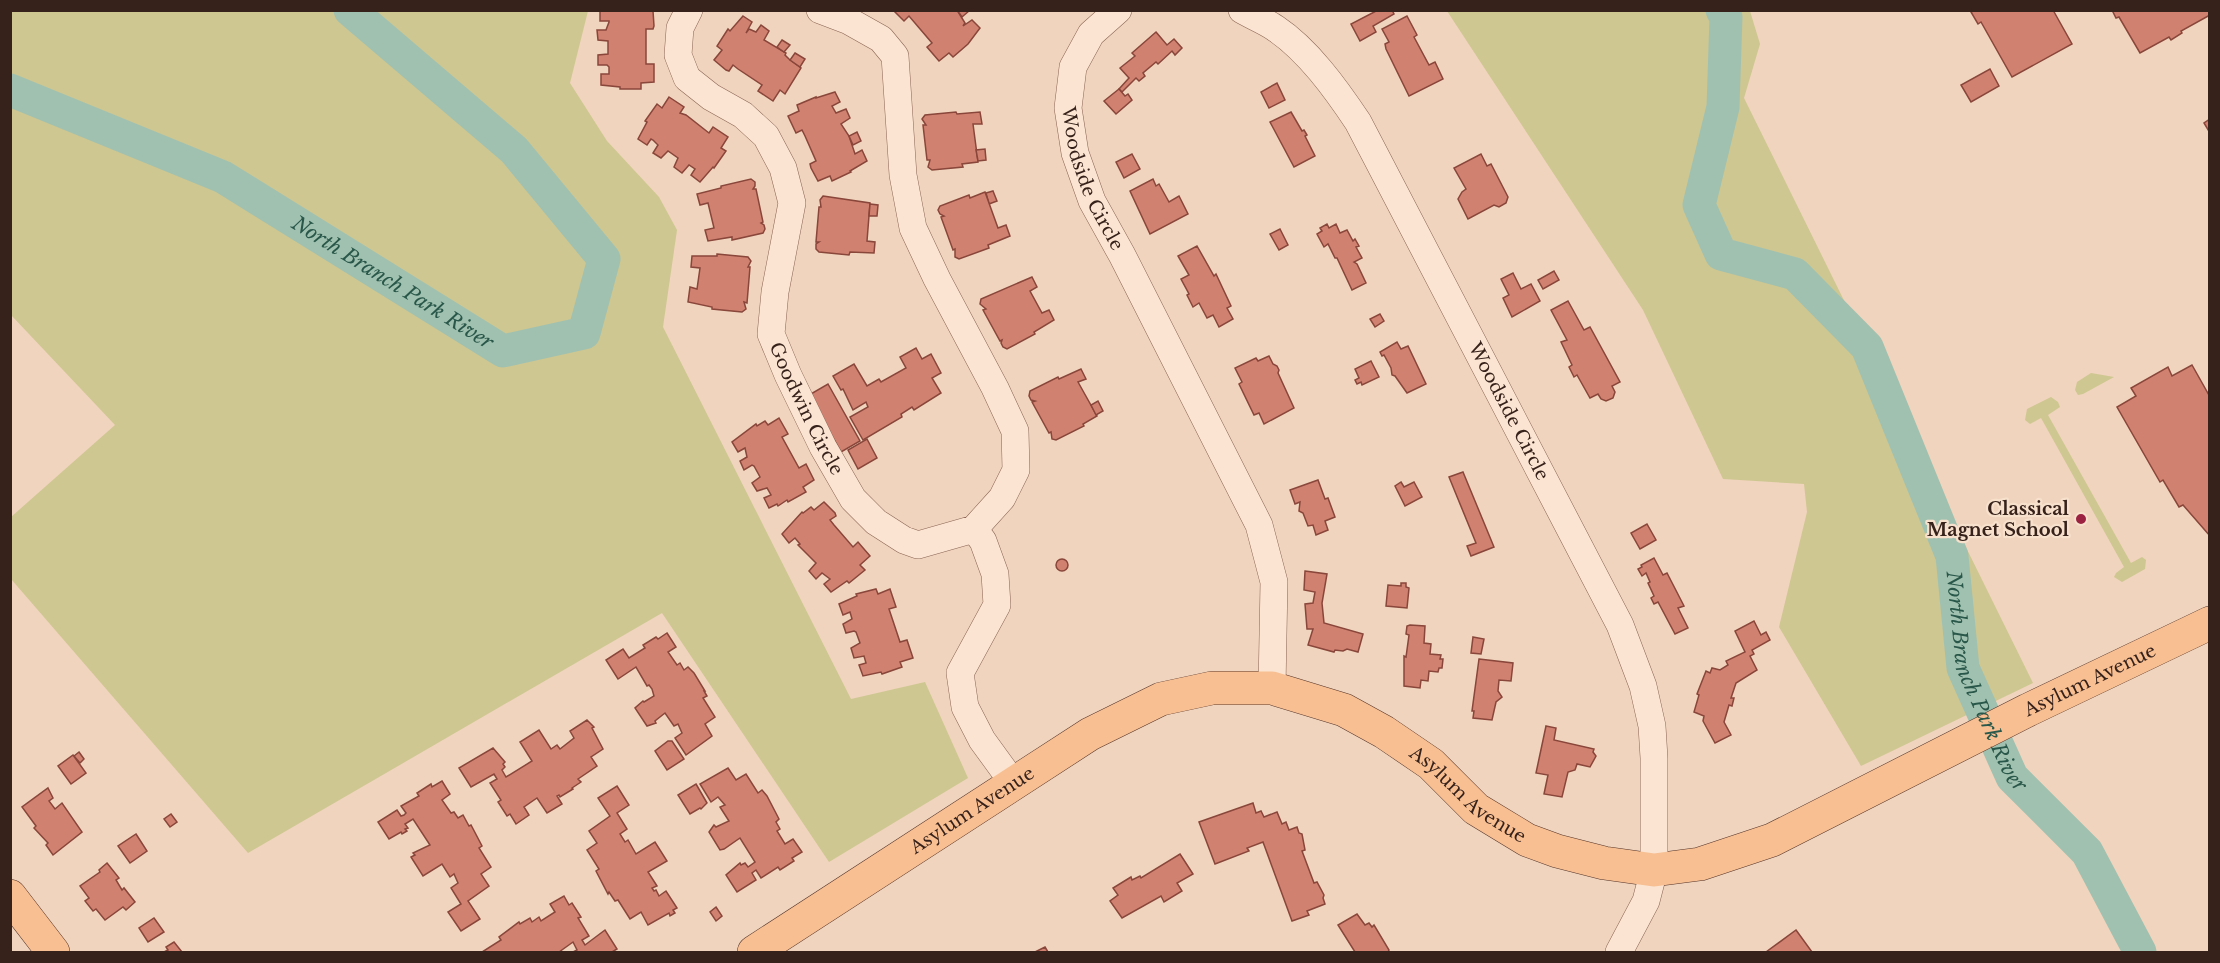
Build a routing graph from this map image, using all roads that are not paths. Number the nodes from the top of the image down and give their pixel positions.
1 (689, 10) edge
2 (820, 10) edge
3 (1118, 10) edge
4 (1242, 10) edge
5 (974, 529) junction
6 (2210, 623) edge
7 (1272, 687) junction
8 (1014, 784) junction
9 (1654, 870) junction
10 (10, 896) edge
11 (762, 950) edge
12 (53, 952) edge
13 (1619, 952) edge

1 - 5 street, Goodwin Circle
2 - 5 street
3 - 7 street, Woodside Circle
4 - 9 street, Woodside Circle
5 - 8 street
6 - 9 main road, Asylum Avenue
7 - 8 main road, Asylum Avenue
7 - 9 main road, Asylum Avenue
8 - 11 main road, Asylum Avenue
9 - 13 street, Woodside Circle
10 - 12 main road

